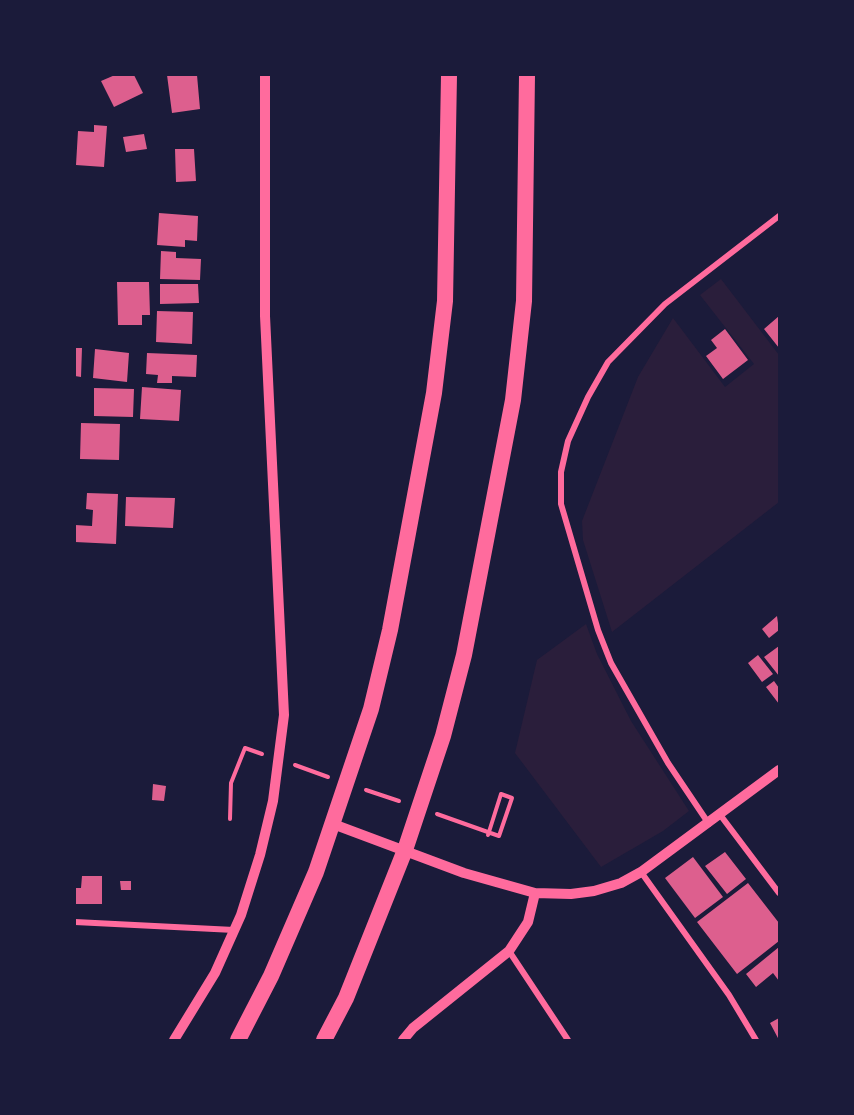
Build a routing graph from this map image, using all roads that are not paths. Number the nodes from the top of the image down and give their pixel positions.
1 (265, 75) edge
2 (449, 75) edge
3 (527, 75) edge
4 (779, 216) edge
5 (779, 770) edge
6 (721, 816) junction
7 (333, 824) junction
8 (709, 824) junction
9 (405, 850) junction
10 (641, 872) junction
11 (535, 893) junction
12 (779, 893) edge
13 (75, 922) edge
14 (234, 930) junction
15 (509, 951) junction
16 (327, 1037) edge
17 (174, 1040) edge
18 (238, 1040) edge
19 (403, 1040) edge
20 (568, 1040) edge
21 (756, 1040) edge

1 - 14 street
2 - 7 highway
3 - 9 highway
4 - 8 street
5 - 6 street
6 - 8 street
6 - 12 street
7 - 9 street
7 - 18 highway
8 - 10 street
9 - 11 street
9 - 16 highway
10 - 11 street
10 - 21 street
11 - 15 street
13 - 14 street
14 - 17 street
15 - 19 street
15 - 20 street

